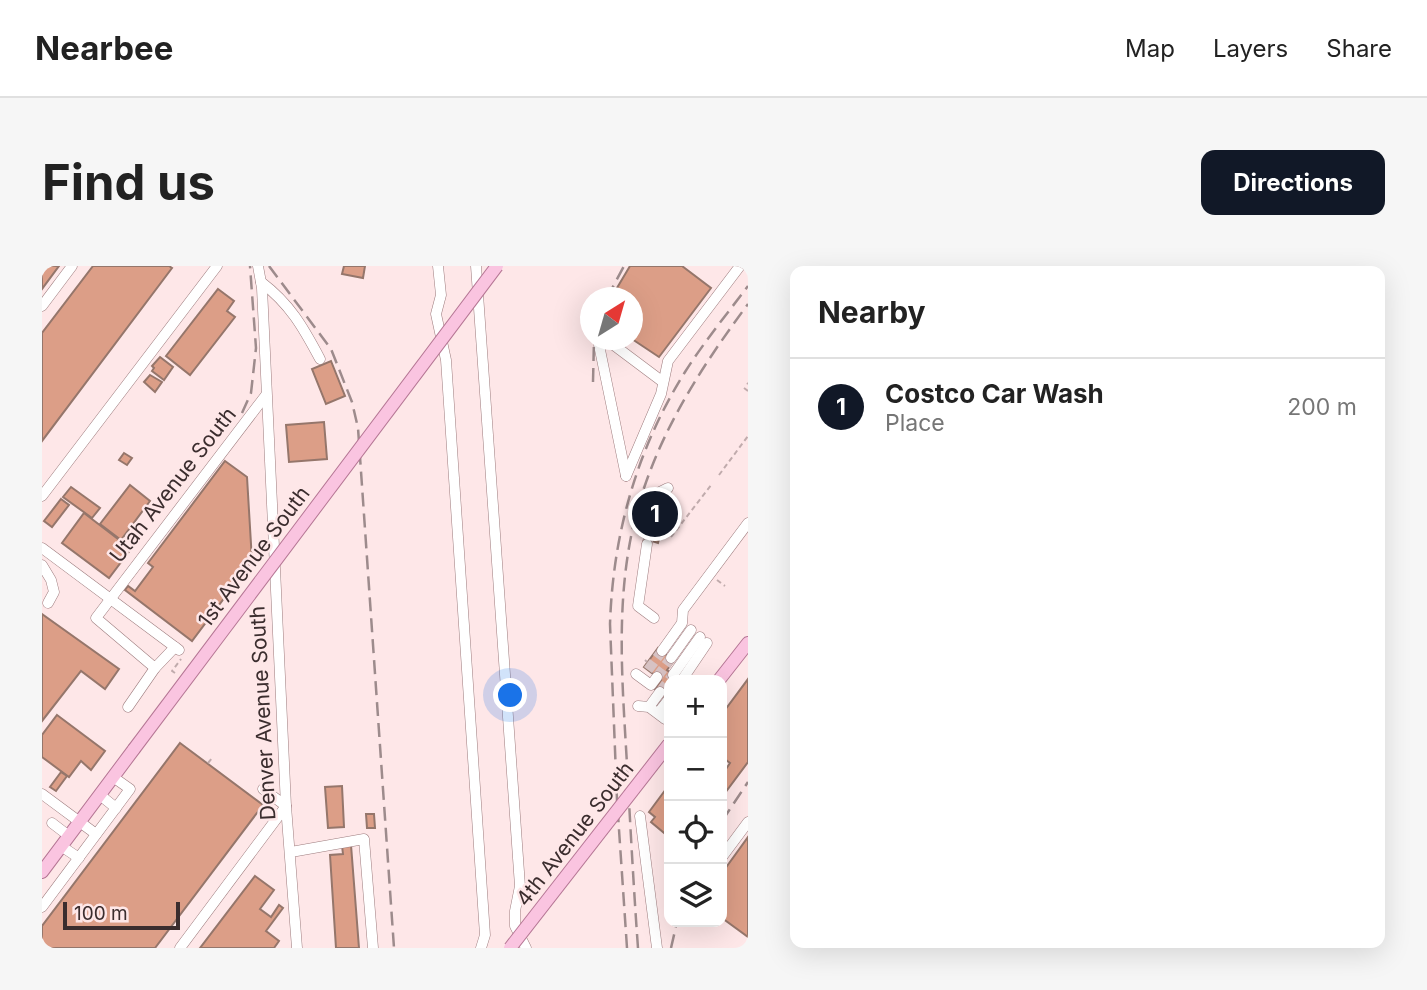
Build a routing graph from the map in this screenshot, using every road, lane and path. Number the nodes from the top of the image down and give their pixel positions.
1 (72, 266) edge
2 (218, 266) edge
3 (258, 266) edge
4 (438, 266) edge
5 (476, 266) edge
6 (497, 266) edge
7 (740, 266) edge
8 (261, 282) junction
9 (42, 306) edge
10 (599, 350) edge
11 (619, 350) edge
12 (320, 359) dead end
13 (663, 382) junction
14 (744, 388) dead end
15 (748, 391) edge
16 (266, 395) junction
17 (748, 436) edge
18 (719, 475) dead end
19 (712, 484) dead end
20 (668, 488) dead end
21 (42, 496) edge
22 (659, 500) tunnel mouth
23 (748, 523) edge
24 (671, 537) dead end
25 (647, 544) tunnel mouth
26 (42, 548) edge
27 (42, 565) edge
28 (719, 582) dead end
29 (725, 586) dead end
30 (110, 598) junction
31 (47, 603) dead end
32 (654, 618) dead end
33 (748, 643) edge
34 (177, 649) junction
35 (662, 651) tunnel mouth
36 (671, 658) tunnel mouth
37 (155, 668) junction
38 (643, 669) dead end
39 (175, 673) dead end
40 (678, 675) edge
41 (723, 675) edge
42 (657, 677) dead end
43 (664, 696) tunnel mouth
44 (128, 707) dead end
45 (653, 711) dead end
46 (664, 750) edge
47 (213, 757) dead end
48 (208, 764) dead end
49 (113, 777) junction
50 (263, 789) dead end
51 (42, 794) edge
52 (100, 795) junction
53 (286, 806) junction
54 (116, 808) junction
55 (640, 816) dead end
56 (80, 821) junction
57 (748, 822) edge
58 (52, 823) dead end
59 (96, 834) junction
60 (65, 841) junction
61 (727, 850) edge
62 (291, 852) junction
63 (79, 858) junction
64 (42, 872) edge
65 (43, 902) edge
66 (180, 948) edge
67 (297, 948) edge
68 (373, 948) edge
69 (481, 948) edge
70 (510, 948) edge
71 (526, 948) edge
72 (657, 948) edge

1 - 9 street
2 - 21 street
3 - 8 street, Denver Avenue South
4 - 69 street
5 - 71 street
6 - 49 main road, 1st Avenue South, bridge
7 - 13 street
8 - 12 street
8 - 16 street, Denver Avenue South
10 - 13 street
11 - 13 street
14 - 15 path
16 - 30 street, Utah Avenue South
16 - 53 street, Denver Avenue South
17 - 18 path
19 - 24 path
20 - 22 street
23 - 35 street
25 - 32 street
26 - 30 street
27 - 31 street
28 - 29 path
30 - 34 street
30 - 37 street
33 - 41 main road
34 - 37 street
34 - 39 path
36 - 40 street
37 - 44 street
38 - 42 street
43 - 45 street
46 - 70 main road, 4th Avenue South, bridge
47 - 48 path
49 - 52 main road, 1st Avenue South
49 - 54 street
50 - 53 street
51 - 56 street
52 - 54 street
52 - 56 main road, 1st Avenue South
53 - 62 street, Denver Avenue South
53 - 66 street
54 - 59 street
55 - 72 street
56 - 59 street
56 - 60 main road, 1st Avenue South
57 - 61 street
58 - 60 street
59 - 63 street
60 - 63 street
60 - 64 main road, 1st Avenue South
62 - 67 street, Denver Avenue South
62 - 68 street
63 - 65 street

